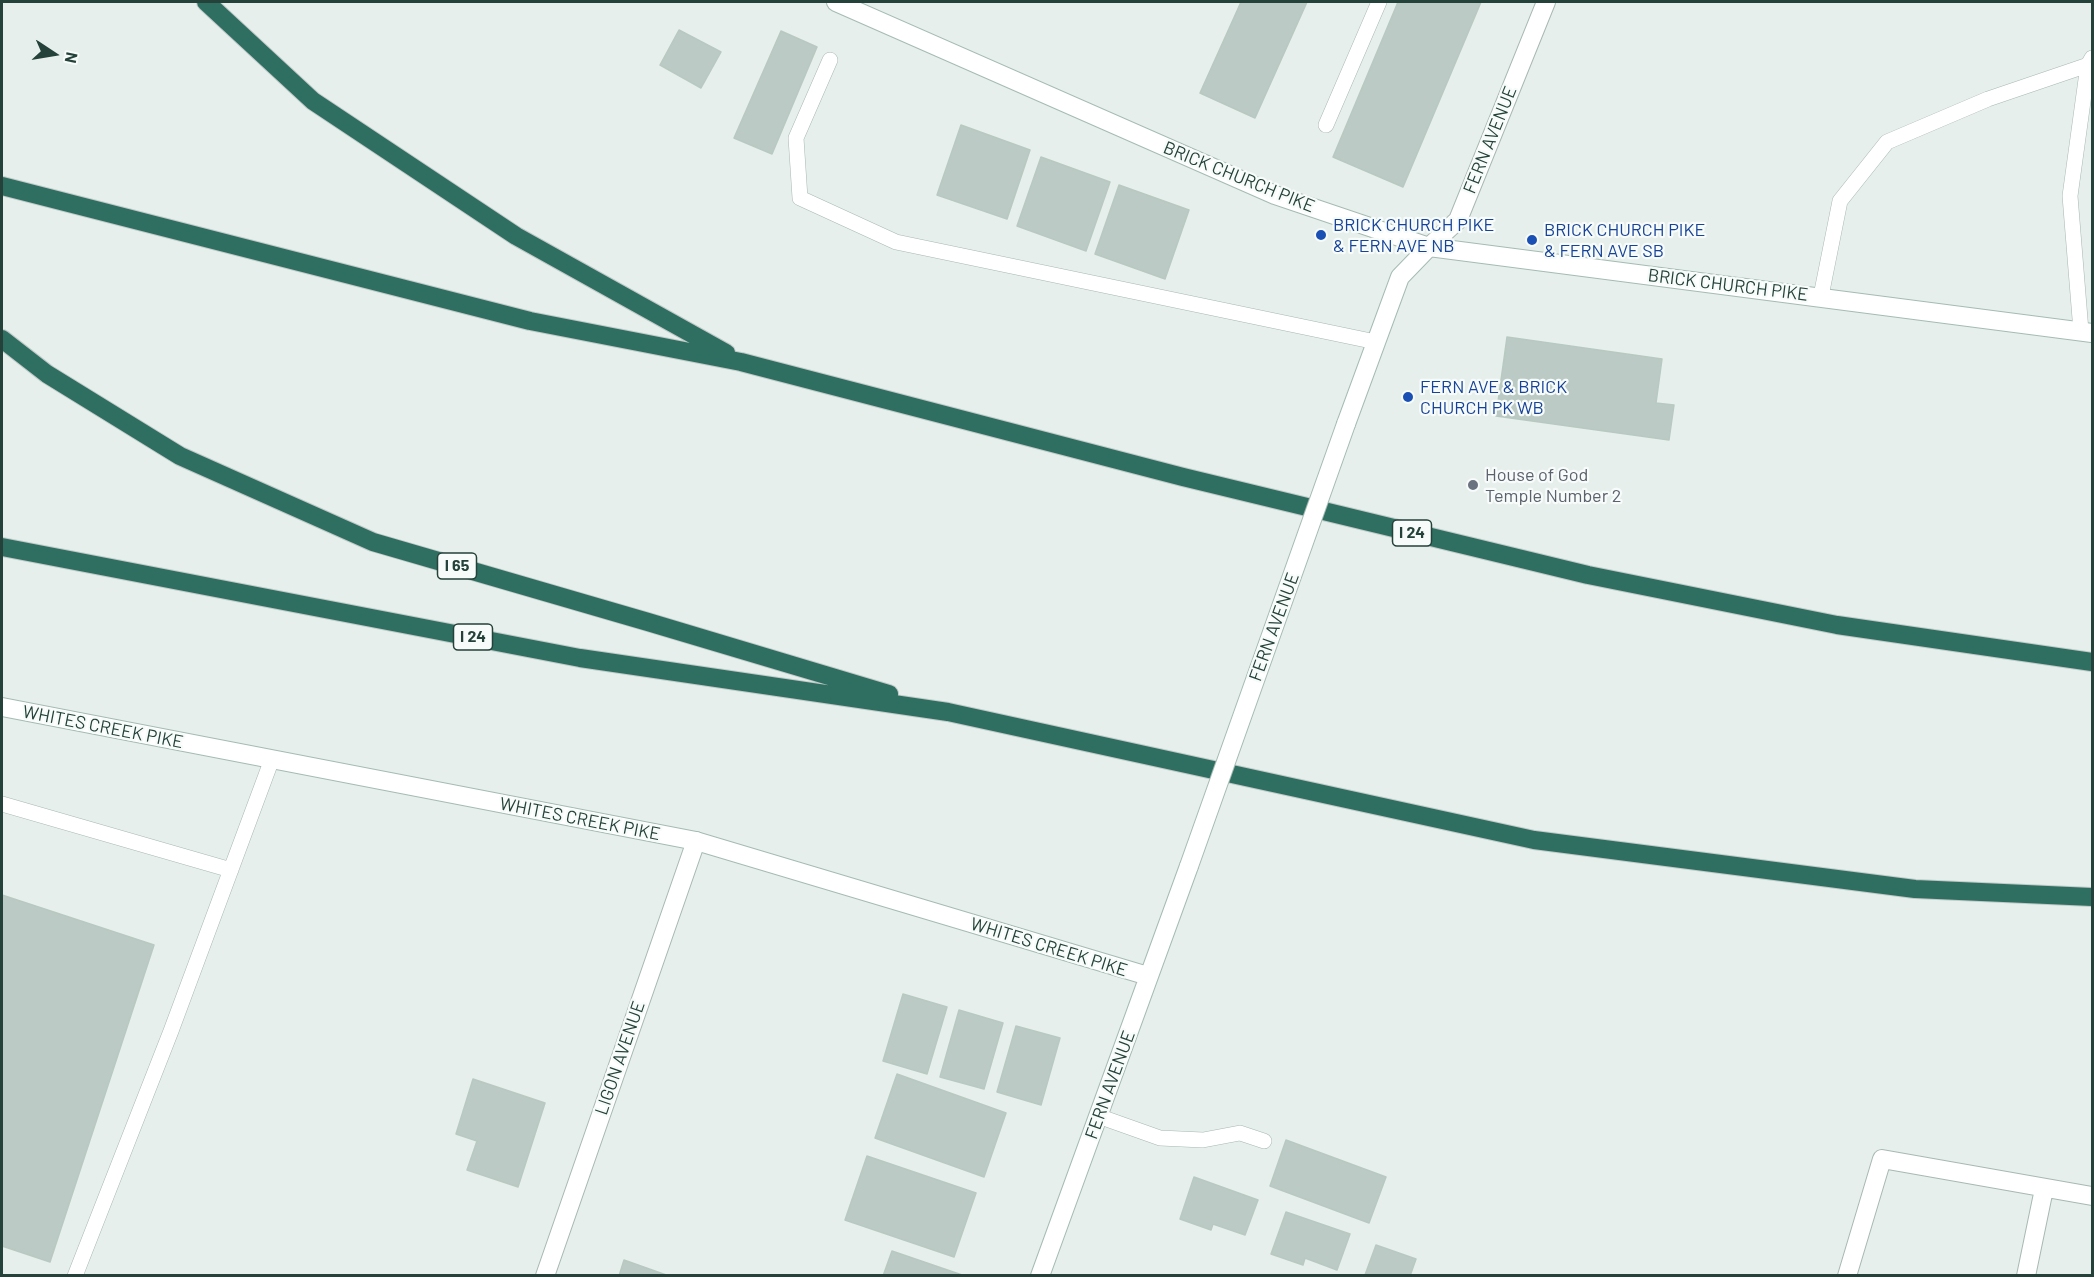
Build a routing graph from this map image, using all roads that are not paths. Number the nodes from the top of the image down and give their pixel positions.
1 (206, 2) edge
2 (836, 2) edge
3 (1379, 2) edge
4 (1546, 2) edge
5 (859, 6) edge
6 (830, 60) dead end
7 (2090, 61) edge
8 (1326, 125) dead end
9 (2, 186) edge
10 (1429, 247) junction
11 (1821, 296) junction
12 (2087, 332) edge
13 (2, 339) edge
14 (1376, 342) junction
15 (741, 362) junction
16 (2, 547) edge
17 (2092, 662) edge
18 (2, 707) edge
19 (948, 712) junction
20 (272, 759) junction
21 (2, 804) edge
22 (696, 842) junction
23 (231, 870) junction
24 (2092, 897) edge
25 (1148, 976) junction
26 (1098, 1116) junction
27 (1264, 1141) dead end
28 (2044, 1189) junction
29 (2092, 1196) edge
30 (75, 1275) edge
31 (545, 1275) edge
32 (1040, 1275) edge
33 (1847, 1275) edge
34 (2026, 1275) edge

1 - 15 highway
2 - 5 street, BRICK CHURCH PIKE
3 - 8 lane
4 - 10 street, FERN AVENUE
5 - 10 street, BRICK CHURCH PIKE
6 - 14 lane
7 - 11 lane
7 - 12 lane
9 - 15 highway, I 24
10 - 11 street, BRICK CHURCH PIKE
10 - 14 street, FERN AVENUE
11 - 12 street, BRICK CHURCH PIKE
13 - 19 highway, I 65
14 - 25 street, FERN AVENUE, bridge
15 - 17 highway, I 24
16 - 19 highway, I 24
18 - 20 street, WHITES CREEK PIKE
19 - 24 highway, I 24
20 - 22 street, WHITES CREEK PIKE
20 - 23 lane
21 - 23 lane
22 - 25 street, WHITES CREEK PIKE
22 - 31 street, LIGON AVENUE
23 - 30 lane
25 - 26 street, FERN AVENUE
26 - 27 lane
26 - 32 street, FERN AVENUE
28 - 29 street
28 - 33 street
28 - 34 street

